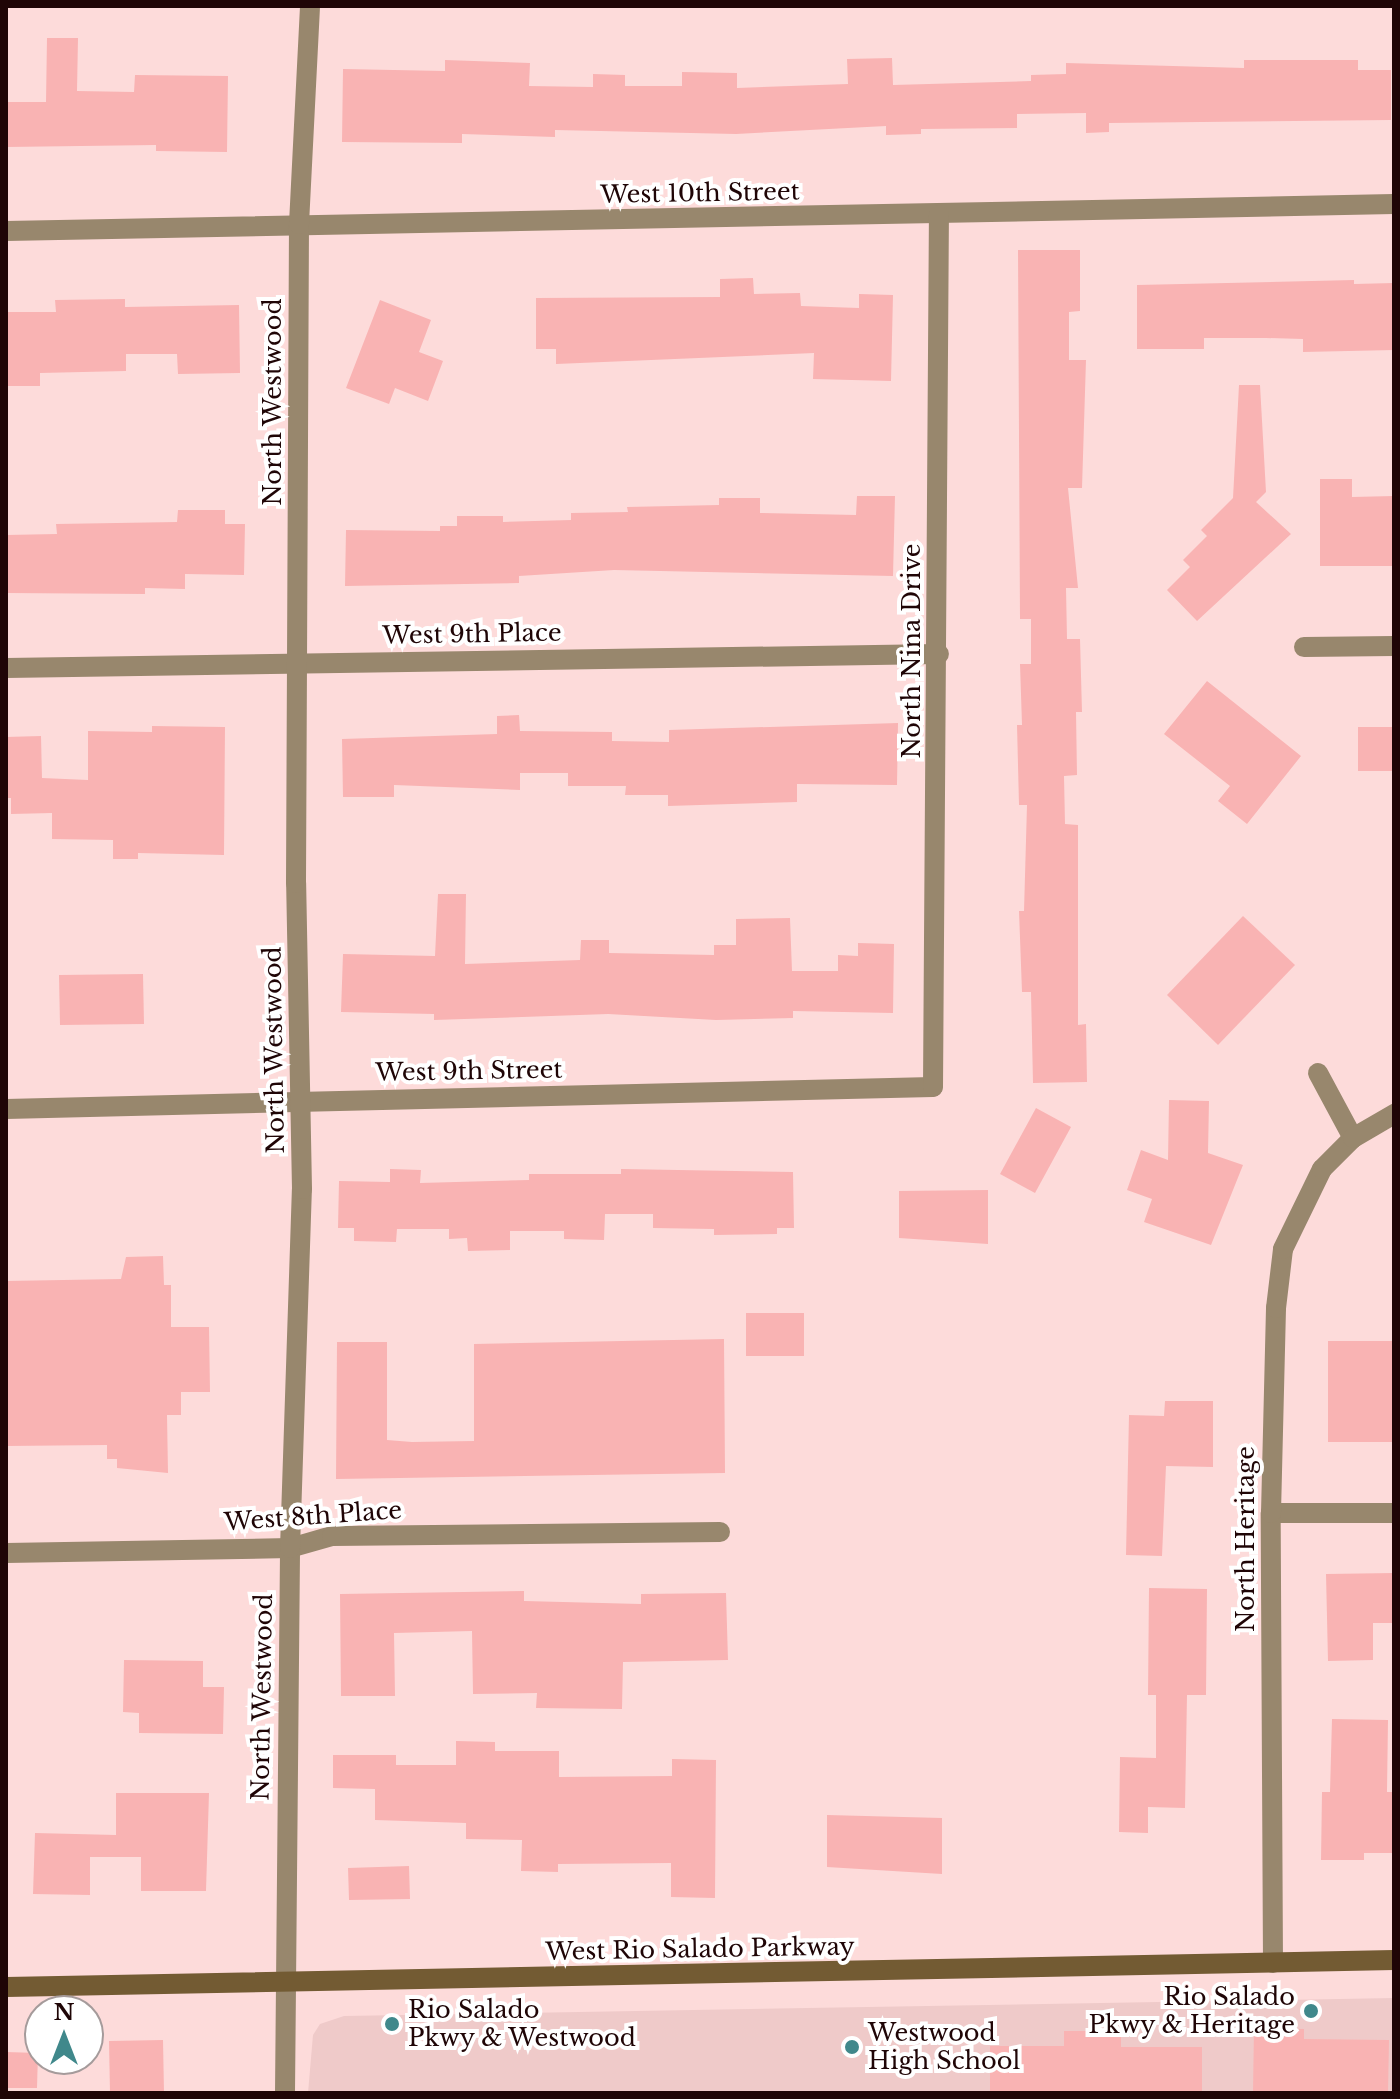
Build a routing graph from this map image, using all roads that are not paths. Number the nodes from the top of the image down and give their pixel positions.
1 (310, 6) edge
2 (1394, 204) edge
3 (939, 215) junction
4 (299, 224) junction
5 (6, 231) edge
6 (1394, 646) edge
7 (1304, 647) dead end
8 (939, 654) junction
9 (299, 662) junction
10 (6, 668) edge
11 (1318, 1073) dead end
12 (933, 1087) joint
13 (302, 1101) junction
14 (6, 1109) edge
15 (1394, 1114) edge
16 (1353, 1138) junction
17 (1271, 1513) junction
18 (1394, 1513) edge
19 (720, 1532) dead end
20 (290, 1548) junction
21 (6, 1553) edge
22 (1394, 1960) edge
23 (1273, 1963) junction
24 (286, 1981) junction
25 (6, 1987) edge
26 (285, 2093) edge

1 - 4 street, North Westwood
2 - 3 street, West 10th Street
3 - 4 street, West 10th Street
3 - 8 street, North Nina Drive
4 - 5 street, West 10th Street
4 - 9 street, North Westwood
6 - 7 street
8 - 9 street, West 9th Place
8 - 12 street, North Nina Drive
9 - 10 street, West 9th Place
9 - 13 street, North Westwood
11 - 16 street
12 - 13 street, West 9th Street
13 - 14 street, West 9th Street
13 - 20 street, North Westwood
15 - 16 street, North Heritage
16 - 17 street, North Heritage
17 - 18 street
17 - 23 street, North Heritage
19 - 20 street, West 8th Place
20 - 21 street, West 8th Place
20 - 24 street, North Westwood
22 - 23 main road, West Rio Salado Parkway
23 - 24 main road, West Rio Salado Parkway
24 - 25 main road, West Rio Salado Parkway
24 - 26 street, North Westwood

